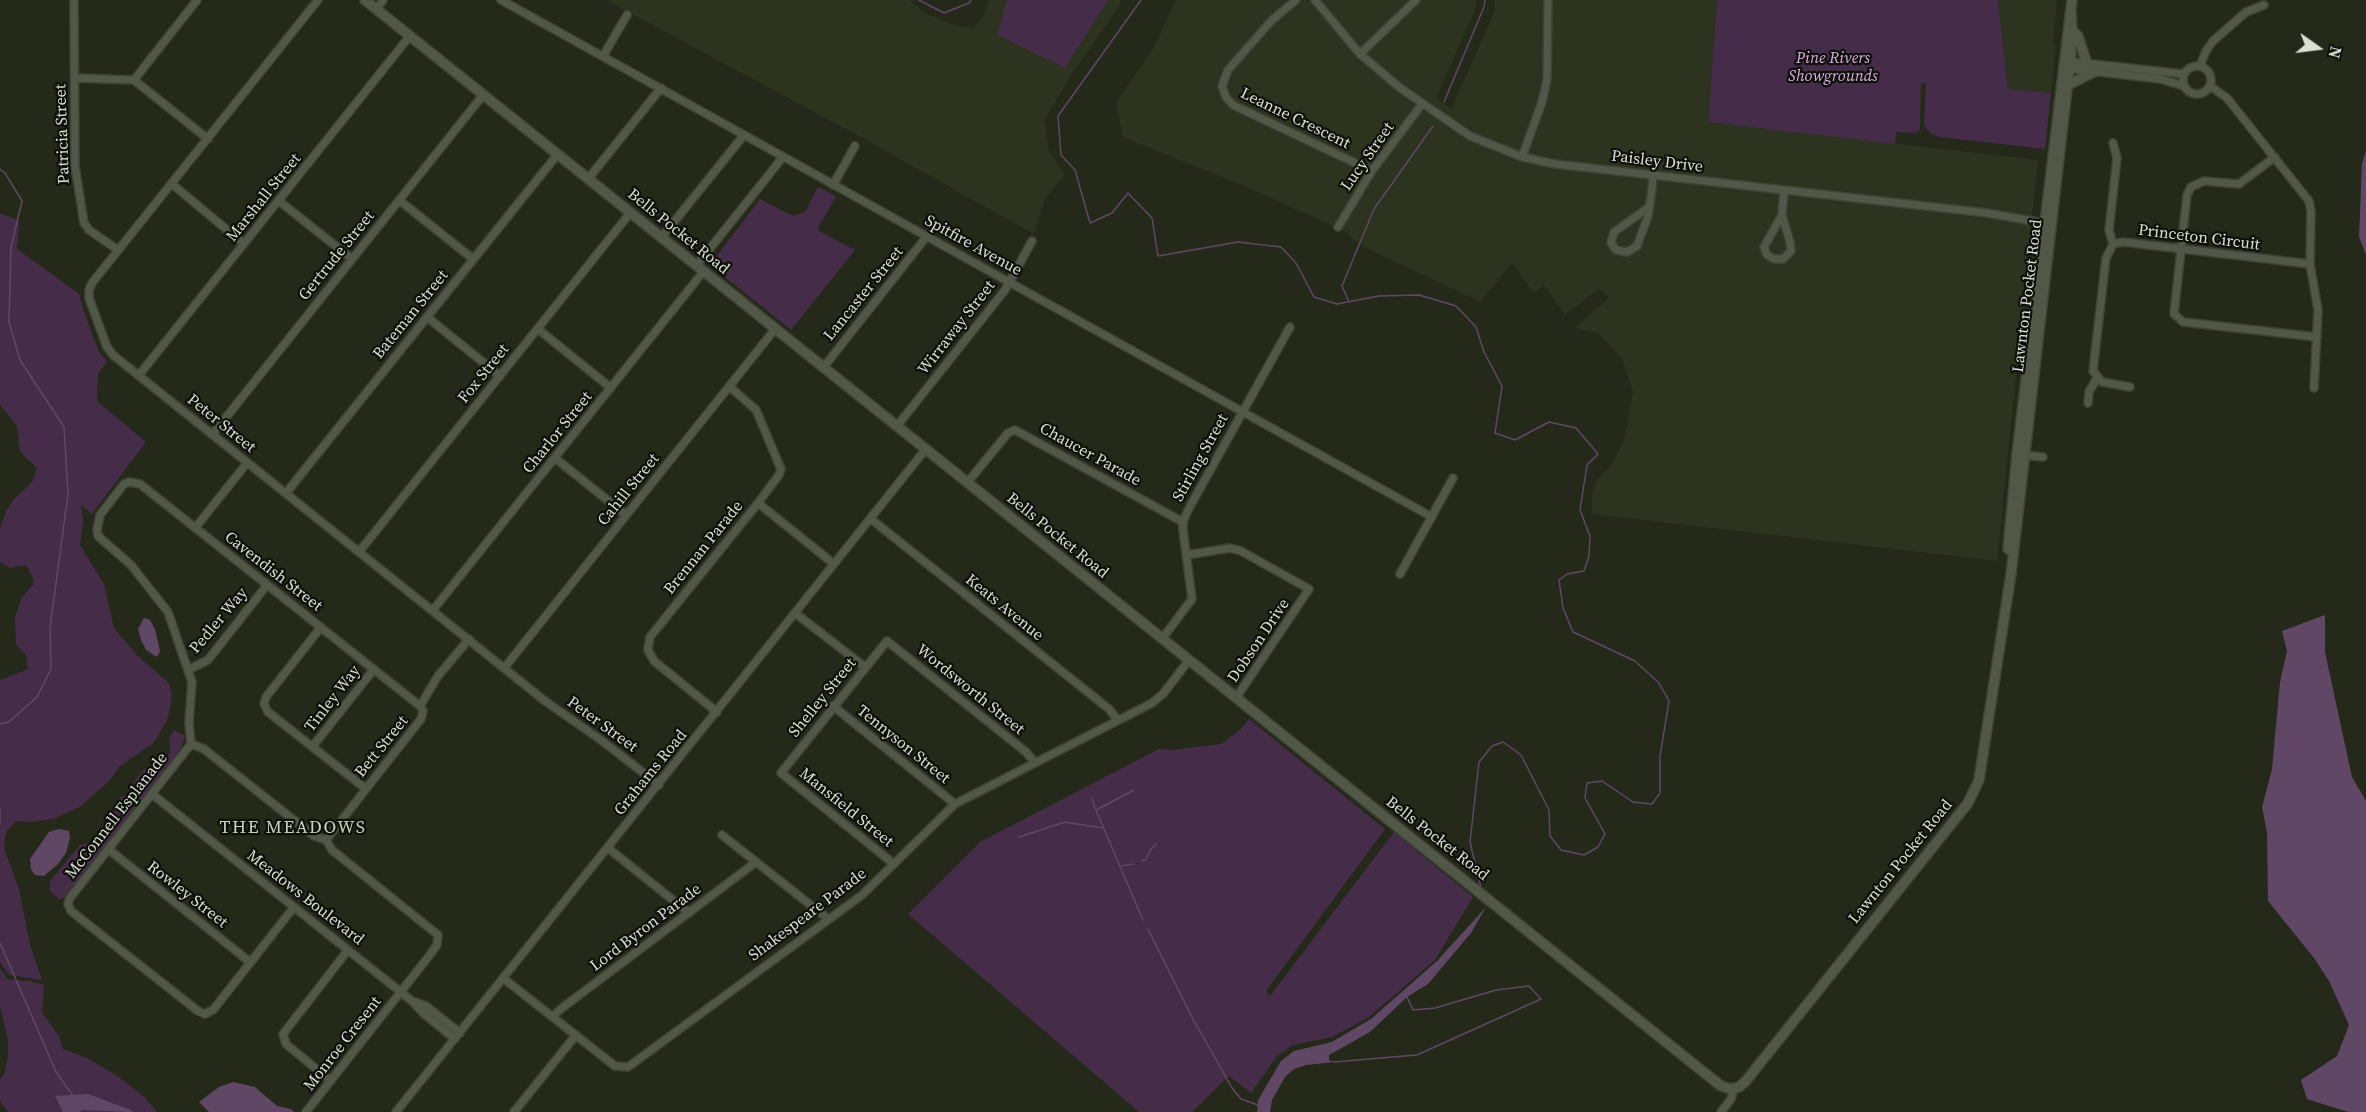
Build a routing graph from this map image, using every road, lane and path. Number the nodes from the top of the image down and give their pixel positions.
1 (74, 0) edge
2 (197, 0) edge
3 (318, 0) edge
4 (365, 0) edge
5 (383, 0) edge
6 (501, 0) edge
7 (1296, 0) edge
8 (1315, 0) edge
9 (1416, 0) edge
10 (1548, 0) edge
11 (2071, 4) edge
12 (2264, 4) dead end
13 (377, 9) junction
14 (627, 15) dead end
15 (2073, 32) junction
16 (409, 37) junction
17 (1360, 54) junction
18 (603, 56) junction
19 (2087, 64) junction
20 (2066, 66) junction
21 (2200, 66) junction
22 (2094, 72) junction
23 (2184, 74) junction
24 (75, 78) junction
25 (134, 80) junction
26 (2068, 85) junction
27 (2184, 86) junction
28 (2210, 86) junction
29 (661, 88) junction
30 (483, 95) junction
31 (1422, 104) junction
32 (744, 135) junction
33 (208, 139) junction
34 (2113, 143) dead end
35 (855, 146) dead end
36 (557, 154) junction
37 (783, 156) junction
38 (2275, 157) junction
39 (1522, 158) junction
40 (1372, 171) junction
41 (1653, 176) junction
42 (588, 179) junction
43 (172, 184) junction
44 (833, 185) junction
45 (1784, 190) junction
46 (399, 200) junction
47 (279, 201) junction
48 (1649, 207) junction
49 (630, 213) junction
50 (1782, 215) junction
51 (2048, 224) junction
52 (1338, 227) dead end
53 (927, 236) junction
54 (661, 238) junction
55 (1032, 241) dead end
56 (2114, 243) junction
57 (244, 244) junction
58 (118, 250) junction
59 (2181, 250) junction
60 (352, 259) junction
61 (473, 259) junction
62 (2310, 264) junction
63 (700, 269) junction
64 (1010, 282) junction
65 (427, 317) junction
66 (1290, 327) dead end
67 (538, 329) junction
68 (775, 329) junction
69 (2317, 337) junction
70 (823, 368) junction
71 (139, 375) junction
72 (500, 376) junction
73 (2097, 378) junction
74 (729, 386) junction
75 (2130, 387) dead end
76 (610, 388) junction
77 (2314, 388) dead end
78 (2088, 403) dead end
79 (1242, 411) junction
80 (897, 426) junction
81 (212, 435) junction
82 (925, 450) junction
83 (2021, 454) junction
84 (2043, 457) dead end
85 (555, 458) junction
86 (247, 463) junction
87 (1453, 478) dead end
88 (967, 483) junction
89 (286, 493) junction
90 (758, 503) junction
91 (626, 515) junction
92 (1432, 517) junction
93 (871, 519) junction
94 (1183, 522) junction
95 (195, 528) junction
96 (359, 552) junction
97 (1187, 555) junction
98 (834, 564) junction
99 (1400, 574) dead end
100 (267, 585) junction
101 (433, 610) junction
102 (795, 613) junction
103 (321, 627) junction
104 (469, 639) junction
105 (1162, 639) junction
106 (887, 641) joint
107 (1189, 660) junction
108 (865, 667) junction
109 (505, 668) junction
110 (374, 669) junction
111 (188, 670) junction
112 (1236, 698) junction
113 (420, 706) junction
114 (833, 706) junction
115 (717, 712) junction
116 (1118, 720) junction
117 (191, 744) junction
118 (314, 746) junction
119 (1035, 763) junction
120 (781, 773) joint
121 (659, 785) junction
122 (366, 789) junction
123 (152, 794) junction
124 (955, 804) junction
125 (722, 835) dead end
126 (326, 840) junction
127 (608, 848) junction
128 (108, 849) junction
129 (756, 862) junction
130 (894, 864) junction
131 (294, 907) junction
132 (689, 913) junction
133 (827, 918) junction
134 (348, 950) junction
135 (250, 962) junction
136 (503, 978) junction
137 (401, 992) junction
138 (552, 1017) junction
139 (576, 1035) junction
140 (457, 1036) junction
141 (331, 1081) junction
142 (1734, 1089) junction
143 (306, 1112) edge
144 (396, 1112) edge
145 (514, 1112) edge
146 (1721, 1112) edge

1 - 24 street, Patricia Street
2 - 25 street
3 - 33 street, Peter Street
4 - 13 main road, Bells Pocket Road
5 - 13 street
6 - 18 street, Spitfire Avenue
7 - 40 street, Leanne Crescent
8 - 17 street, Paisley Drive
9 - 17 street
10 - 39 street
11 - 15 main road, Lawnton Pocket Road
11 - 20 main road, Lawnton Pocket Road
12 - 21 street
13 - 16 main road, Bells Pocket Road
14 - 18 street
15 - 19 main road
15 - 20 main road, Lawnton Pocket Road
16 - 30 main road, Bells Pocket Road
16 - 47 street, Marshall Street
17 - 31 street, Paisley Drive
18 - 29 street, Spitfire Avenue
19 - 20 street
19 - 23 street
20 - 22 street
20 - 26 main road, Lawnton Pocket Road
20 - 51 main road, Lawnton Pocket Road
21 - 23 street
21 - 28 street
22 - 26 main road
22 - 27 street
23 - 27 street
24 - 25 street
24 - 58 street, Patricia Street
25 - 33 street
26 - 51 main road, Lawnton Pocket Road
27 - 28 street
28 - 38 street
29 - 32 street, Spitfire Avenue
29 - 42 street
30 - 36 main road, Bells Pocket Road
30 - 46 street, Gertrude Street
31 - 39 street, Paisley Drive
31 - 40 street, Lucy Street
32 - 37 street, Spitfire Avenue
32 - 54 street
33 - 43 street, Peter Street
34 - 56 street
35 - 44 street
36 - 42 main road, Bells Pocket Road
36 - 61 street, Bateman Street
37 - 44 street, Spitfire Avenue
37 - 63 street, Charlor Street
38 - 59 street
38 - 62 street
39 - 41 street, Paisley Drive
40 - 52 street, Lucy Street
41 - 45 street, Paisley Drive
41 - 48 street
42 - 49 main road, Bells Pocket Road
43 - 57 street
43 - 58 street, Peter Street
44 - 53 street, Spitfire Avenue
45 - 50 street
45 - 51 street, Paisley Drive
46 - 60 street, Gertrude Street
46 - 61 street
47 - 57 street, Marshall Street
47 - 60 street
48 - 48 street
49 - 54 main road, Bells Pocket Road
49 - 67 street, Fox Street
50 - 50 street
51 - 83 main road, Lawnton Pocket Road
53 - 64 street, Spitfire Avenue
53 - 70 street, Lancaster Street
54 - 63 main road, Bells Pocket Road
55 - 64 street, Wirraway Street
56 - 59 street, Princeton Circuit
56 - 73 street, Princeton Circuit
57 - 71 street, Marshall Street
58 - 71 street, Peter Street
59 - 62 street, Princeton Circuit
59 - 69 street
60 - 81 street, Gertrude Street
61 - 65 street, Bateman Street
62 - 69 street
63 - 68 main road, Bells Pocket Road
63 - 76 street, Charlor Street
64 - 79 street, Spitfire Avenue
64 - 80 street, Wirraway Street
65 - 72 street
65 - 89 street, Bateman Street
66 - 79 street, Stirling Street
67 - 72 street, Fox Street
67 - 76 street
68 - 70 main road, Bells Pocket Road
68 - 74 street, Cahill Street
69 - 77 street
70 - 80 main road, Bells Pocket Road
71 - 81 street, Peter Street
72 - 96 street, Fox Street
73 - 75 street
73 - 78 street
74 - 90 street, Brennan Parade
74 - 91 street, Cahill Street
76 - 85 street, Charlor Street
79 - 92 street, Spitfire Avenue
79 - 94 street, Stirling Street
80 - 82 main road, Bells Pocket Road
81 - 86 street, Peter Street
82 - 88 main road, Bells Pocket Road
82 - 93 street, Grahams Road
83 - 84 street
83 - 142 main road, Lawnton Pocket Road
85 - 91 street
85 - 101 street, Charlor Street
86 - 89 street, Peter Street
86 - 95 street
87 - 92 street
88 - 94 street, Chaucer Parade
88 - 105 main road, Bells Pocket Road
89 - 96 street, Peter Street
90 - 98 street
90 - 115 street, Brennan Parade
91 - 109 street, Cahill Street
92 - 99 street
93 - 98 street, Grahams Road
93 - 116 street, Keats Avenue
94 - 97 street, Stirling Street
95 - 100 street, Cavendish Street
95 - 111 street, Cavendish Street
96 - 101 street, Peter Street
97 - 105 street, Stirling Street
97 - 112 street, Dobson Drive
98 - 102 street, Grahams Road
100 - 103 street, Cavendish Street
100 - 111 street, Pedler Way
101 - 104 street, Peter Street
102 - 108 street
102 - 115 street, Grahams Road
103 - 110 street, Cavendish Street
103 - 118 street
104 - 109 street, Peter Street
104 - 113 street, Bett Street
105 - 107 main road, Bells Pocket Road
106 - 108 street, Shelley Street
106 - 119 street, Wordsworth Street
107 - 112 main road, Bells Pocket Road
107 - 116 street, Shakespeare Parade
108 - 114 street, Shelley Street
109 - 121 street, Peter Street
110 - 113 street, Cavendish Street
110 - 118 street, Tinley Way
111 - 117 street
112 - 142 main road, Bells Pocket Road
113 - 122 street, Bett Street
114 - 120 street, Shelley Street
114 - 124 street, Tennyson Street
115 - 121 street, Grahams Road
116 - 119 street, Shakespeare Parade
117 - 123 street, McConnell Esplanade
117 - 126 street
118 - 122 street
119 - 124 street, Shakespeare Parade
120 - 130 street, Mansfield Street
121 - 127 street, Grahams Road
122 - 126 street, Bett Street
123 - 128 street, McConnell Esplanade
123 - 131 street, Meadows Boulevard
124 - 130 street, Shakespeare Parade
125 - 129 street
126 - 137 street, Monroe Cresent
127 - 132 street
127 - 136 street, Grahams Road
128 - 135 street, Rowley Street
128 - 135 street, McConnell Esplanade
129 - 132 street, Lord Byron Parade
129 - 133 street
130 - 133 street, Shakespeare Parade
131 - 134 street, Meadows Boulevard
131 - 135 street, McConnell Esplanade
132 - 138 street, Lord Byron Parade
133 - 139 street, Shakespeare Parade
134 - 137 street, Meadows Boulevard
134 - 141 street
136 - 138 street, Shakespeare Parade
136 - 140 street, Grahams Road
137 - 140 street, Meadows Boulevard
137 - 141 street, Monroe Cresent
138 - 139 street, Shakespeare Parade
139 - 145 street
140 - 144 street, Grahams Road
141 - 143 street, Monroe Cresent
142 - 146 street, Lawnton Pocket Road

